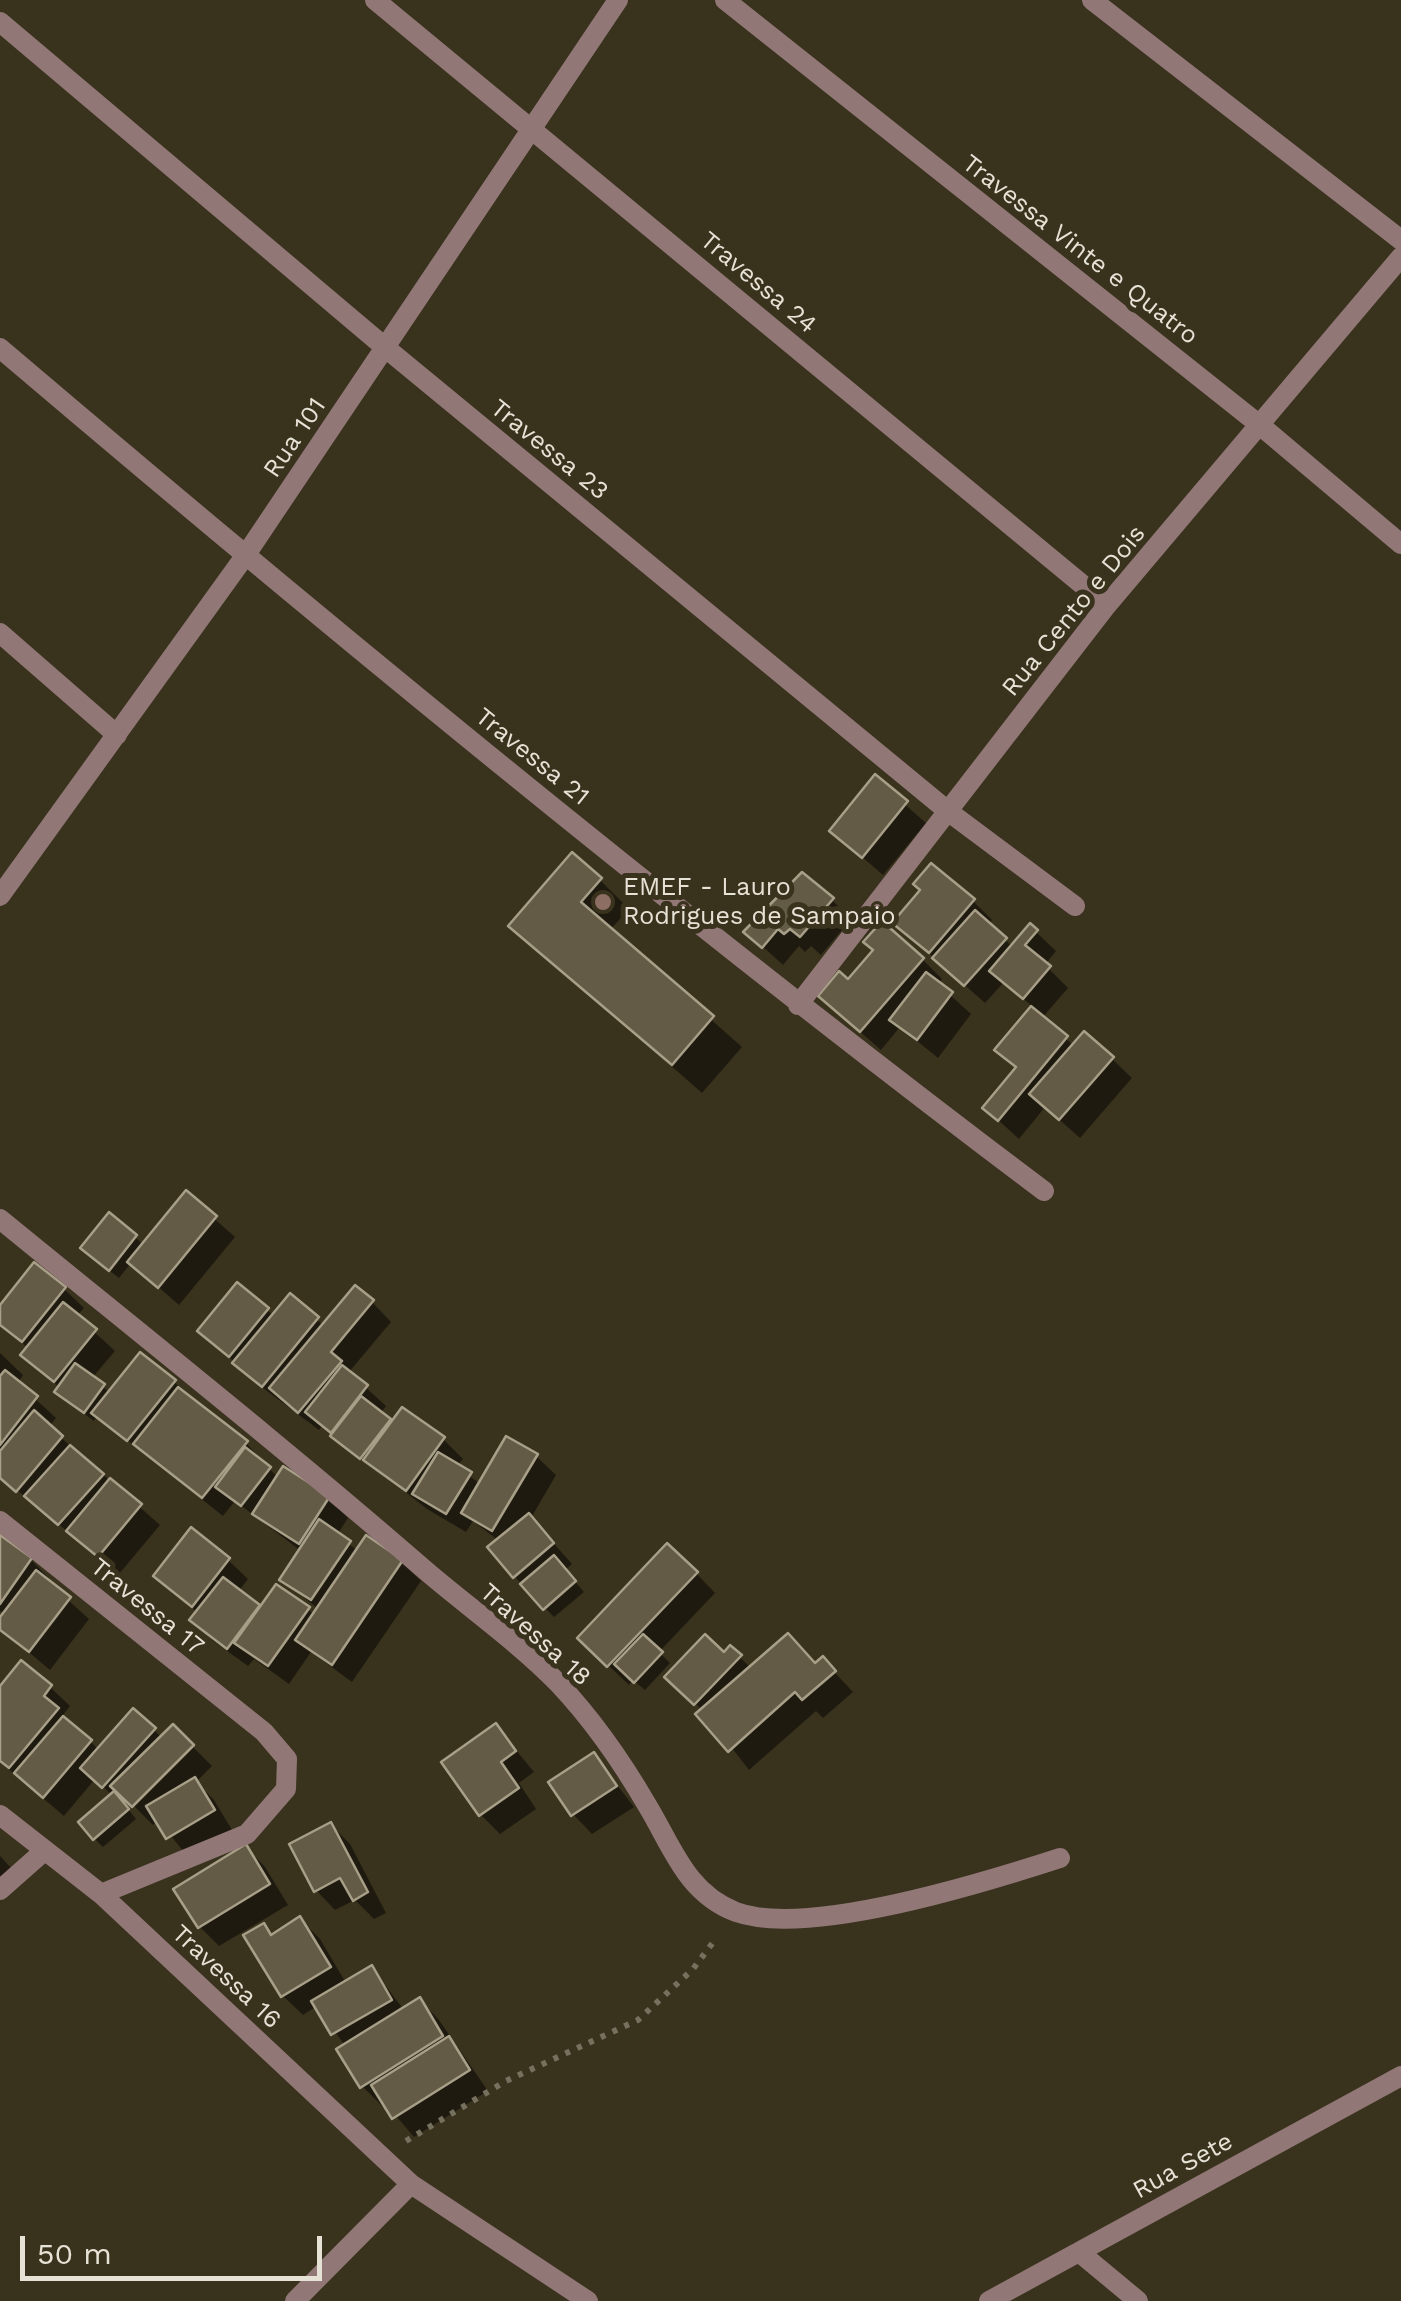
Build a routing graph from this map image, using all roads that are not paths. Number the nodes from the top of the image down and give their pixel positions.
1 (375, 0) edge
2 (618, 0) edge
3 (725, 0) edge
4 (1092, 0) edge
5 (0, 22) edge
6 (530, 126) junction
7 (1401, 240) edge
8 (1401, 257) edge
9 (0, 348) edge
10 (387, 349) junction
11 (1261, 426) junction
12 (1401, 544) edge
13 (244, 556) junction
14 (1107, 605) junction
15 (0, 634) edge
16 (117, 735) junction
17 (949, 812) junction
18 (0, 896) edge
19 (1076, 906) dead end
20 (798, 1006) junction
21 (1044, 1191) dead end
22 (0, 1219) edge
23 (0, 1521) edge
24 (0, 1815) edge
25 (44, 1852) junction
26 (1060, 1858) dead end
27 (0, 1890) edge
28 (100, 1894) junction
29 (1401, 2076) edge
30 (411, 2184) junction
31 (1078, 2252) junction
32 (294, 2301) edge
33 (588, 2301) edge
34 (989, 2301) edge
35 (1138, 2301) edge

1 - 6 street, Travessa 24
2 - 6 street, Rua 101
3 - 11 street, Travessa Vinte e Quatro
4 - 7 street
5 - 10 street, Travessa 23
6 - 10 street, Rua 101
6 - 14 street, Travessa 24
8 - 11 street, Rua Cento e Dois
9 - 13 street, Travessa 21
10 - 13 street, Rua 101
10 - 17 street, Travessa 23
11 - 12 street, Travessa Vinte e Quatro
11 - 14 street, Rua Cento e Dois
13 - 16 street, Rua 101
13 - 20 street, Travessa 21
14 - 17 street, Rua Cento e Dois
15 - 16 street
16 - 18 street, Rua 101
17 - 19 street, Travessa 23
17 - 20 street, Rua Cento e Dois
20 - 21 street, Travessa 21
22 - 26 street, Travessa 18
23 - 28 street, Travessa 17
24 - 25 street, Travessa 16
25 - 27 street
25 - 28 street, Travessa 16
28 - 30 street, Travessa 16
29 - 31 street, Rua Sete
30 - 32 street
30 - 33 street, Travessa 16
31 - 34 street, Rua Sete
31 - 35 street

